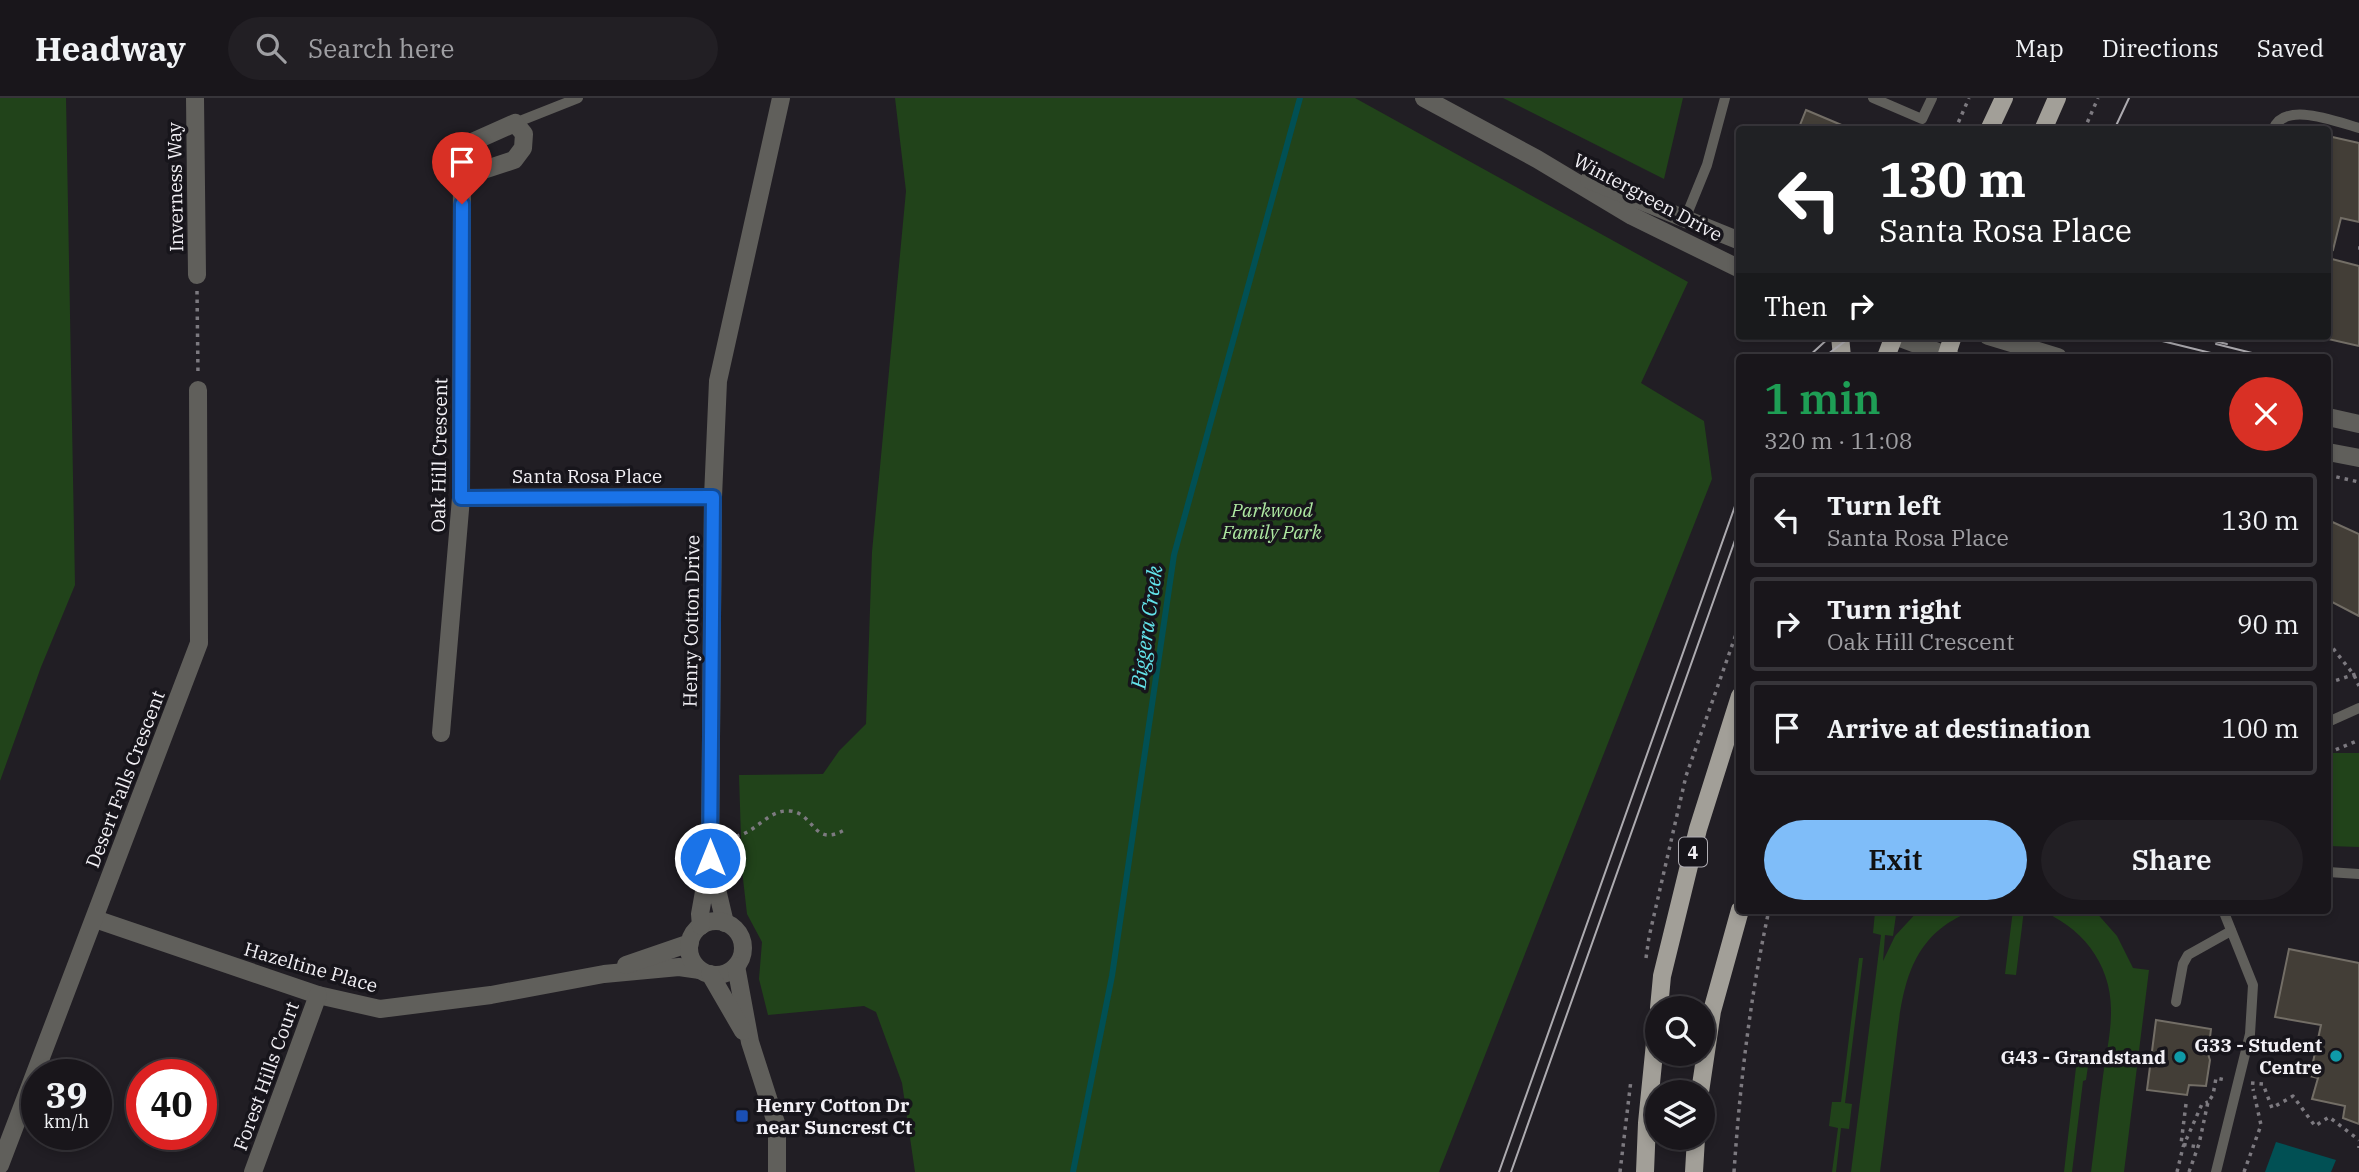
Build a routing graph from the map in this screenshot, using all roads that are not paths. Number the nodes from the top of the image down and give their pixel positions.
1 (195, 98) edge
2 (578, 98) edge
3 (781, 98) edge
4 (1424, 98) edge
5 (1725, 98) edge
6 (1873, 98) edge
7 (1932, 98) edge
8 (2004, 98) edge
9 (2057, 98) edge
10 (515, 123) junction
11 (1991, 126) edge
12 (2045, 126) edge
13 (2274, 126) edge
14 (2359, 128) edge
15 (1537, 159) junction
16 (462, 177) junction
17 (1685, 219) junction
18 (1736, 239) edge
19 (1736, 267) edge
20 (197, 275) road end
21 (1905, 340) edge
22 (2001, 340) edge
23 (1943, 354) edge
24 (2048, 354) edge
25 (198, 390) road end
26 (2331, 418) edge
27 (2359, 424) edge
28 (2331, 453) edge
29 (2359, 458) edge
30 (713, 497) junction
31 (461, 498) junction
32 (2359, 708) edge
33 (1736, 709) edge
34 (2331, 721) edge
35 (441, 733) dead end
36 (710, 858) junction
37 (2331, 872) edge
38 (2359, 874) edge
39 (1739, 914) edge
40 (2225, 914) edge
41 (95, 919) junction
42 (725, 923) junction
43 (701, 926) junction
44 (2231, 931) junction
45 (690, 943) junction
46 (736, 966) junction
47 (705, 972) junction
48 (604, 974) junction
49 (318, 995) junction
50 (1660, 996) edge
51 (2176, 1002) dead end
52 (750, 1042) junction
53 (1653, 1066) edge
54 (1702, 1080) edge
55 (1695, 1150) edge
56 (0, 1165) edge
57 (253, 1172) edge
58 (777, 1172) edge
59 (1645, 1172) edge
60 (1694, 1172) edge
61 (2216, 1172) edge

1 - 20 street, Inverness Way
2 - 10 lane, Oak Hill Crescent
3 - 30 street, Henry Cotton Drive
4 - 15 street, Wintergreen Drive
5 - 17 lane
6 - 7 lane
8 - 11 main road
9 - 12 main road
10 - 16 street, Oak Hill Crescent
10 - 16 street
13 - 14 lane
15 - 17 street, Wintergreen Drive
15 - 19 street, Wintergreen Drive
16 - 31 street, Oak Hill Crescent
17 - 18 street, Wintergreen Drive
21 - 23 street
22 - 24 street
25 - 41 street, Desert Falls Crescent
26 - 27 street
28 - 29 street
30 - 31 street, Santa Rosa Place
30 - 36 street, Henry Cotton Drive
31 - 35 street, Oak Hill Crescent
32 - 34 lane
33 - 50 main road, 4
36 - 42 street, Henry Cotton Drive
36 - 43 street, Henry Cotton Drive
37 - 38 lane
39 - 54 main road
40 - 44 lane
41 - 49 street, Hazeltine Place
41 - 56 street, Desert Falls Crescent
42 - 43 street
42 - 46 street
43 - 45 street
44 - 51 lane
44 - 61 lane
45 - 47 street
45 - 48 street, Hazeltine Place
46 - 47 street
46 - 52 street
47 - 48 street, Hazeltine Place
47 - 52 street
48 - 49 street, Hazeltine Place
49 - 57 street, Forest Hills Court
52 - 58 street
53 - 59 main road
55 - 60 main road

